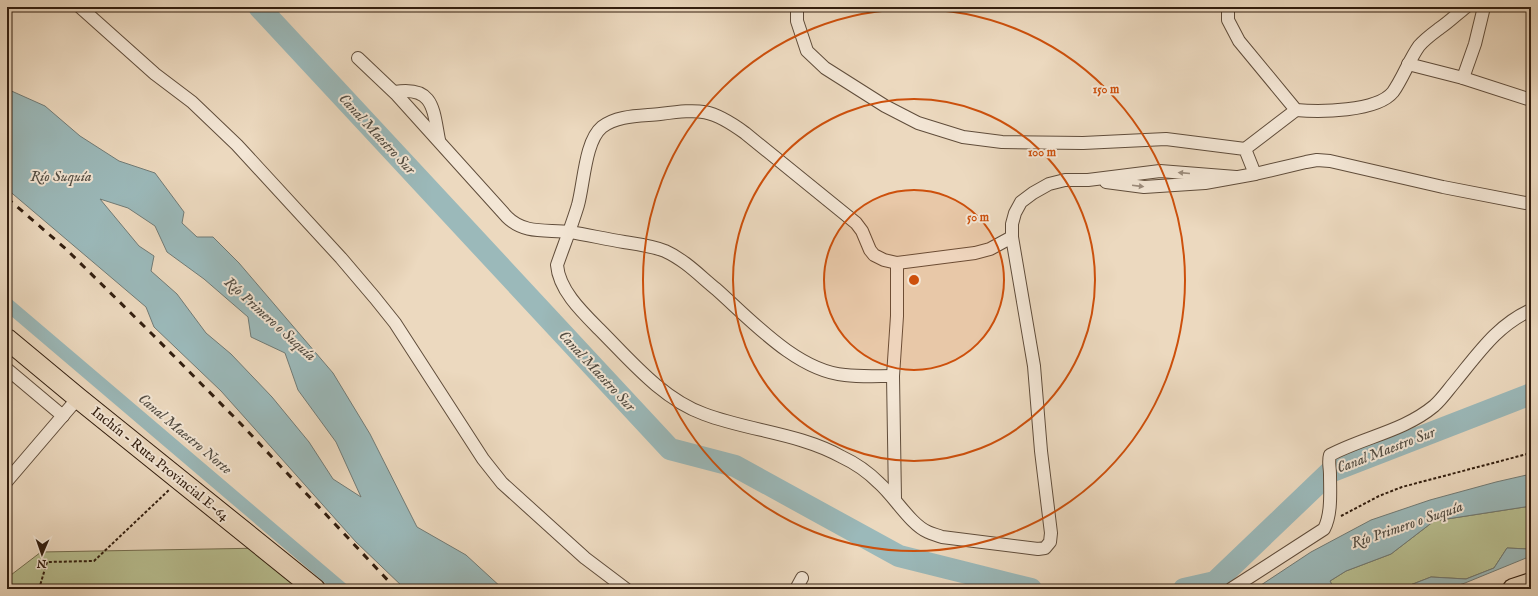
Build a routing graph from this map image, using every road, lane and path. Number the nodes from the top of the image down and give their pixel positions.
1 (80, 7) edge
2 (797, 7) edge
3 (1228, 7) edge
4 (1466, 7) edge
5 (1484, 7) edge
6 (358, 58) dead end
7 (1408, 64) junction
8 (1463, 78) junction
9 (395, 92) junction
10 (1531, 100) edge
11 (1296, 110) junction
12 (440, 141) junction
13 (1245, 149) junction
14 (1255, 174) junction
15 (1531, 204) edge
16 (569, 232) junction
17 (1012, 237) junction
18 (897, 263) junction
19 (1531, 310) edge
20 (7, 339) edge
21 (7, 369) edge
22 (893, 376) junction
23 (78, 398) junction
24 (63, 416) junction
25 (1531, 453) edge
26 (180, 479) junction
27 (7, 481) edge
28 (895, 499) junction
29 (1327, 523) junction
30 (802, 578) dead end
31 (1531, 583) edge
32 (40, 589) edge
33 (314, 589) edge
34 (626, 589) edge
35 (796, 589) edge
36 (1231, 589) edge
37 (1513, 589) edge

1 - 34 street
2 - 13 street
3 - 11 street
4 - 7 street
5 - 8 street
6 - 9 street
7 - 8 street
7 - 11 street
8 - 10 street
9 - 12 street
9 - 12 street
11 - 13 street
12 - 16 street
13 - 14 street
14 - 15 street
14 - 17 street
16 - 18 street
16 - 22 street
16 - 28 street
17 - 18 street
17 - 28 street
18 - 22 street
19 - 29 street
20 - 23 main road, Inchín - Ruta Provincial E-64
21 - 24 street
22 - 28 street
23 - 24 street
23 - 26 main road, Inchín - Ruta Provincial E-64
24 - 27 street
25 - 29 path
26 - 32 path
26 - 33 main road, Inchín - Ruta Provincial E-64
29 - 36 street
30 - 35 street
31 - 37 main road

